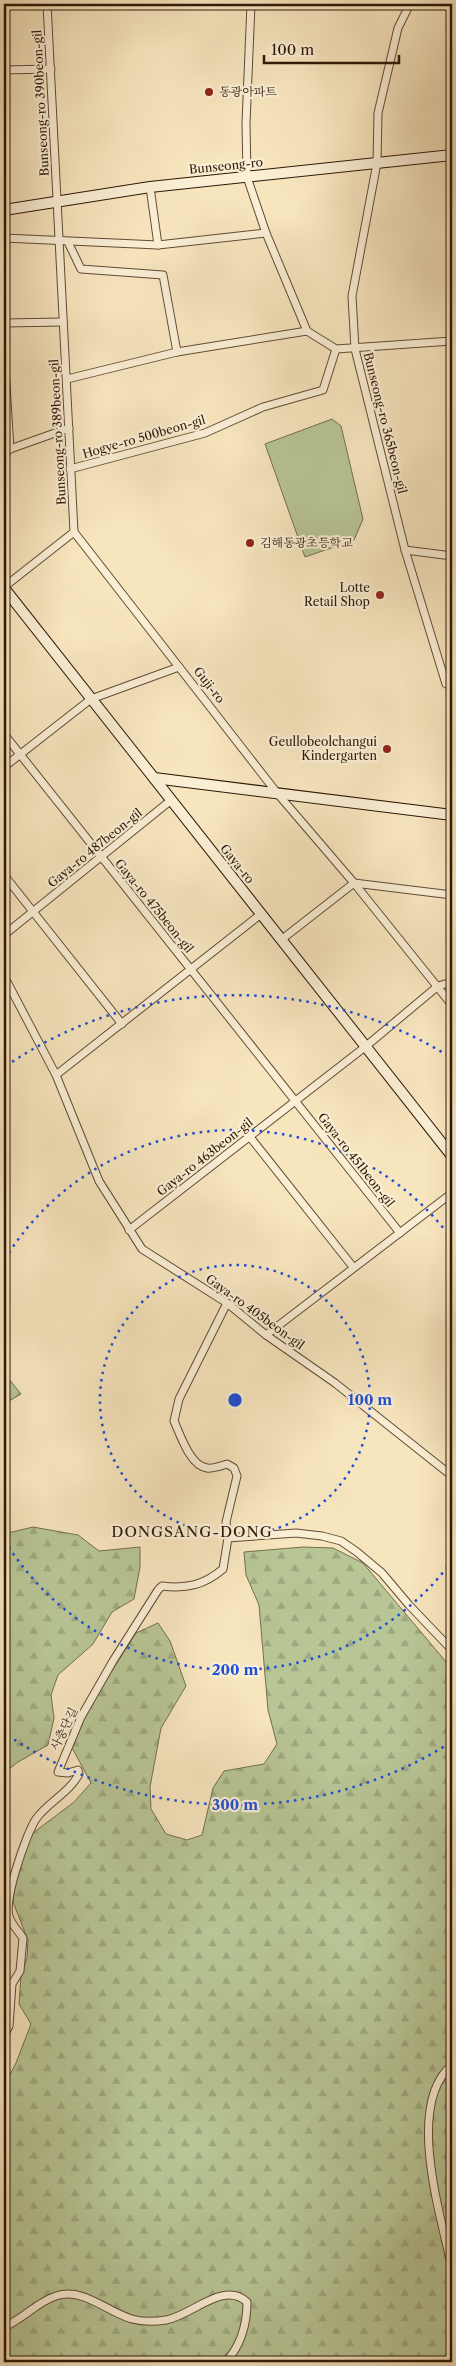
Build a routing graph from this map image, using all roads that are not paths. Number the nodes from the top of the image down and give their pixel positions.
1 (47, 4) edge
2 (251, 4) edge
3 (410, 4) edge
4 (50, 69) junction
5 (4, 70) edge
6 (452, 155) edge
7 (377, 162) junction
8 (247, 177) junction
9 (150, 187) junction
10 (57, 202) junction
11 (4, 210) edge
12 (266, 233) junction
13 (4, 238) edge
14 (60, 241) junction
15 (68, 242) junction
16 (158, 245) junction
17 (63, 322) junction
18 (4, 323) edge
19 (307, 331) junction
20 (452, 341) edge
21 (336, 348) junction
22 (355, 349) junction
23 (4, 352) edge
24 (177, 352) junction
25 (67, 379) junction
26 (69, 428) junction
27 (7, 452) edge
28 (70, 469) junction
29 (74, 532) junction
30 (405, 550) junction
31 (452, 556) edge
32 (4, 588) edge
33 (179, 667) junction
34 (449, 685) edge
35 (91, 698) junction
36 (4, 734) edge
37 (20, 754) junction
38 (4, 767) edge
39 (154, 778) junction
40 (277, 793) junction
41 (170, 801) junction
42 (452, 815) edge
43 (101, 857) junction
44 (4, 875) edge
45 (354, 883) junction
46 (452, 895) edge
47 (34, 913) junction
48 (261, 914) junction
49 (4, 935) edge
50 (281, 940) junction
51 (190, 968) junction
52 (4, 976) edge
53 (452, 982) edge
54 (438, 986) junction
55 (452, 1005) edge
56 (122, 1024) junction
57 (365, 1047) junction
58 (56, 1075) junction
59 (294, 1100) junction
60 (250, 1137) junction
61 (452, 1156) edge
62 (452, 1192) edge
63 (129, 1230) junction
64 (400, 1234) junction
65 (353, 1267) junction
66 (227, 1303) junction
67 (266, 1335) junction
68 (452, 1476) edge
69 (228, 1538) junction
70 (452, 1650) edge
71 (4, 2036) edge
72 (452, 2065) edge
73 (452, 2268) edge
74 (4, 2327) edge
75 (226, 2362) edge

1 - 4 street, Bunseong-ro 390beon-gil
2 - 8 street
3 - 7 street, Bunseong-ro 365beon-gil
4 - 5 street
4 - 10 street, Bunseong-ro 390beon-gil
6 - 7 main road, Bunseong-ro
7 - 8 main road, Bunseong-ro
7 - 22 street, Bunseong-ro 365beon-gil
8 - 9 main road, Bunseong-ro
8 - 12 street
9 - 10 main road, Bunseong-ro
9 - 16 street
10 - 11 main road, Bunseong-ro
10 - 14 street, Bunseong-ro 389beon-gil
12 - 16 street
12 - 19 street
13 - 14 street
14 - 15 street
14 - 17 street, Bunseong-ro 389beon-gil
15 - 16 street
15 - 24 street
17 - 18 street
17 - 25 street, Bunseong-ro 389beon-gil
19 - 21 street
19 - 24 street
20 - 22 street
21 - 22 street
21 - 28 street, Hogye-ro 500beon-gil
22 - 30 street, Bunseong-ro 365beon-gil
23 - 27 street
24 - 25 street
25 - 26 street, Bunseong-ro 389beon-gil
26 - 27 street
26 - 28 street, Bunseong-ro 389beon-gil
28 - 29 street, Bunseong-ro 389beon-gil
29 - 32 street
29 - 33 street
30 - 31 street
30 - 34 street, Bunseong-ro 365beon-gil
32 - 35 main road, Gaya-ro
33 - 35 street, Guji-ro
33 - 40 street, Guji-ro
35 - 37 street, Guji-ro
35 - 39 main road, Gaya-ro
36 - 37 street, Gaya-ro 475beon-gil
37 - 38 street, Guji-ro
37 - 43 street, Gaya-ro 475beon-gil
39 - 40 main road
39 - 41 main road, Gaya-ro
40 - 42 main road
40 - 45 street, Guji-ro
41 - 43 street, Gaya-ro 487beon-gil
41 - 48 main road, Gaya-ro
43 - 47 street, Gaya-ro 487beon-gil
43 - 51 street, Gaya-ro 475beon-gil
44 - 47 street
45 - 46 street
45 - 50 street
45 - 54 street, Guji-ro
47 - 49 street, Gaya-ro 487beon-gil
47 - 56 street
48 - 50 main road, Gaya-ro
48 - 51 street, Gaya-ro 475beon-gil
50 - 57 main road, Gaya-ro
51 - 56 street, Gaya-ro 475beon-gil
51 - 59 street
52 - 58 street, Gaya-ro 405beon-gil
53 - 54 street
54 - 55 street, Guji-ro
54 - 57 street, Gaya-ro 463beon-gil
56 - 58 street, Gaya-ro 475beon-gil
57 - 59 street, Gaya-ro 463beon-gil
57 - 61 main road, Gaya-ro
58 - 63 street, Gaya-ro 405beon-gil
59 - 60 street, Gaya-ro 463beon-gil
59 - 64 street, Gaya-ro 451beon-gil
60 - 63 street, Gaya-ro 463beon-gil
60 - 65 street
62 - 64 street
63 - 66 street, Gaya-ro 405beon-gil
64 - 65 street
65 - 67 street
66 - 67 street, Gaya-ro 405beon-gil
66 - 69 street
67 - 68 street, Gaya-ro 405beon-gil
69 - 70 street
69 - 71 street, 사충단길
72 - 73 street
74 - 75 street

